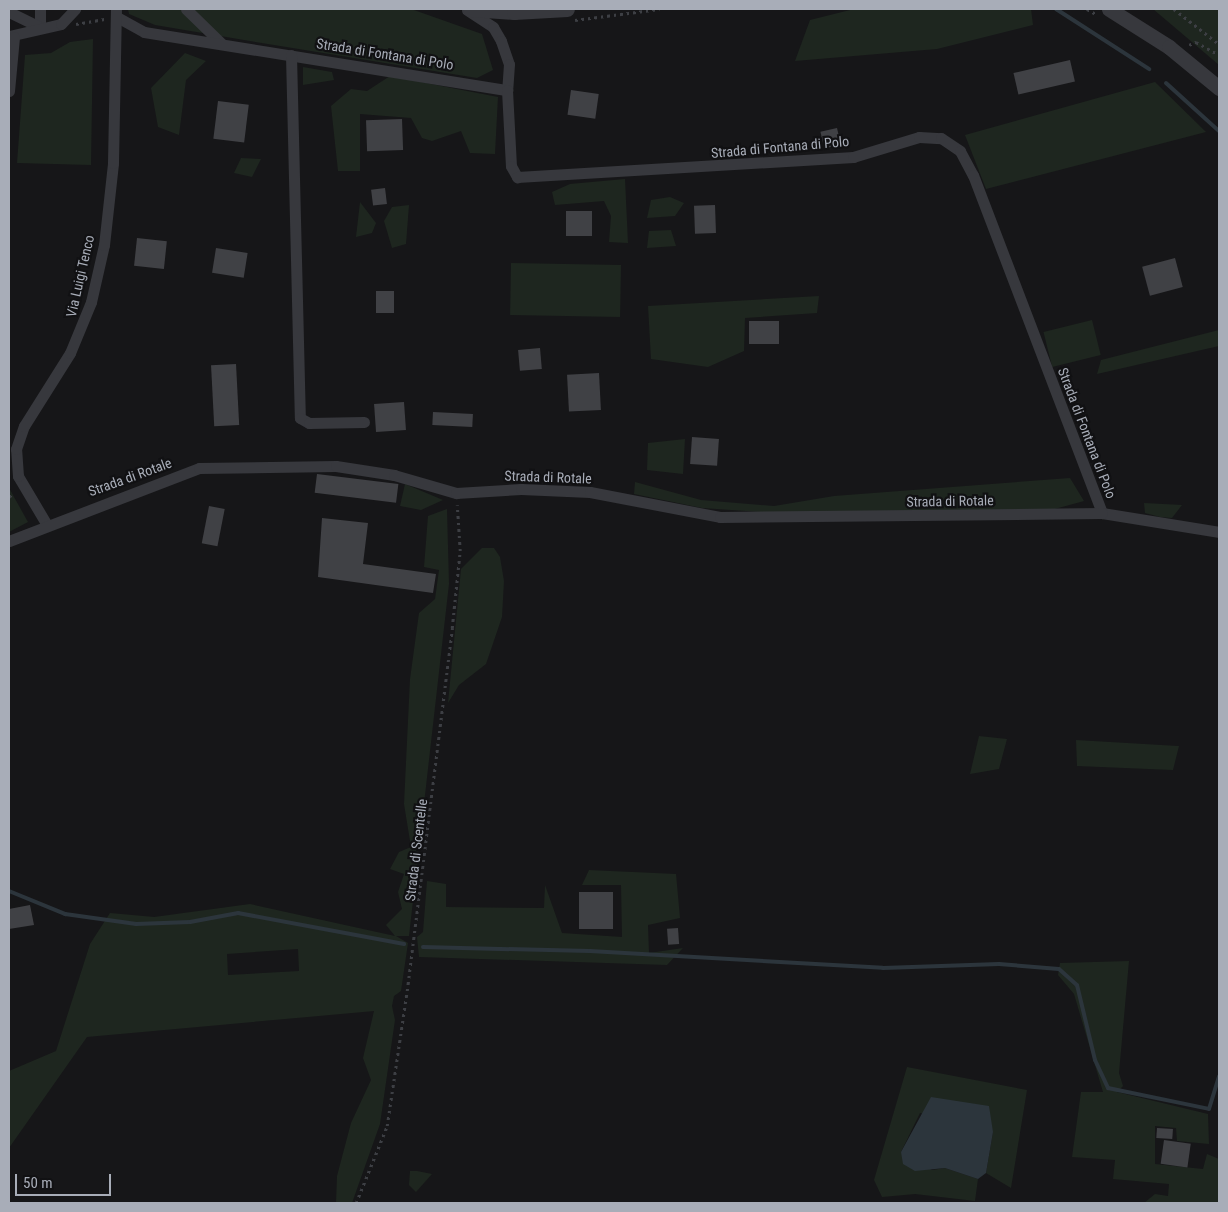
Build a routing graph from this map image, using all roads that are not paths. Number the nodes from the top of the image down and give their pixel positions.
1 (40, 9) edge
2 (75, 9) edge
3 (186, 9) edge
4 (465, 9) edge
5 (470, 9) edge
6 (1109, 9) edge
7 (9, 12) edge
8 (116, 13) edge
9 (567, 15) edge
10 (40, 27) junction
11 (11, 37) edge
12 (221, 43) junction
13 (291, 55) junction
14 (1219, 88) edge
15 (507, 90) junction
16 (9, 91) edge
17 (364, 422) dead end
18 (1102, 513) junction
19 (47, 525) junction
20 (1219, 532) edge
21 (9, 541) edge

1 - 10 street
2 - 10 street
3 - 12 street
4 - 15 street
5 - 9 street
6 - 14 street
7 - 10 street
8 - 12 street, Strada di Fontana di Polo
8 - 19 street, Via Luigi Tenco
10 - 11 street
11 - 16 street
12 - 13 street, Strada di Fontana di Polo
13 - 15 street, Strada di Fontana di Polo
13 - 17 street
15 - 18 street, Strada di Fontana di Polo
18 - 19 street, Strada di Rotale
18 - 20 street, Strada di Fontana di Polo
19 - 21 street, Strada di Rotale

